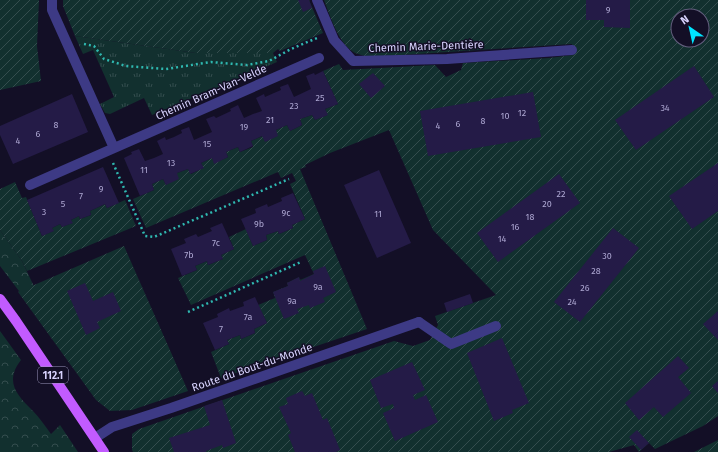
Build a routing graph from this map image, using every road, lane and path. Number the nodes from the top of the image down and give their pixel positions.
1 (52, 0) edge
2 (317, 0) edge
3 (320, 37) dead end
4 (68, 47) junction
5 (572, 50) dead end
6 (319, 58) dead end
7 (111, 150) junction
8 (289, 179) dead end
9 (30, 185) dead end
10 (301, 262) dead end
11 (0, 299) edge
12 (188, 312) dead end
13 (496, 326) dead end
14 (95, 438) junction
15 (104, 452) edge

1 - 4 street
2 - 5 street, Chemin Marie-Dentière
3 - 4 path
4 - 7 street
6 - 7 street, Chemin Bram-Van-Velde
7 - 8 path
7 - 9 street, Chemin Bram-Van-Velde
10 - 12 path
11 - 14 main road, 112.1
13 - 14 street, Route du Bout-du-Monde
14 - 15 main road, 112.1

